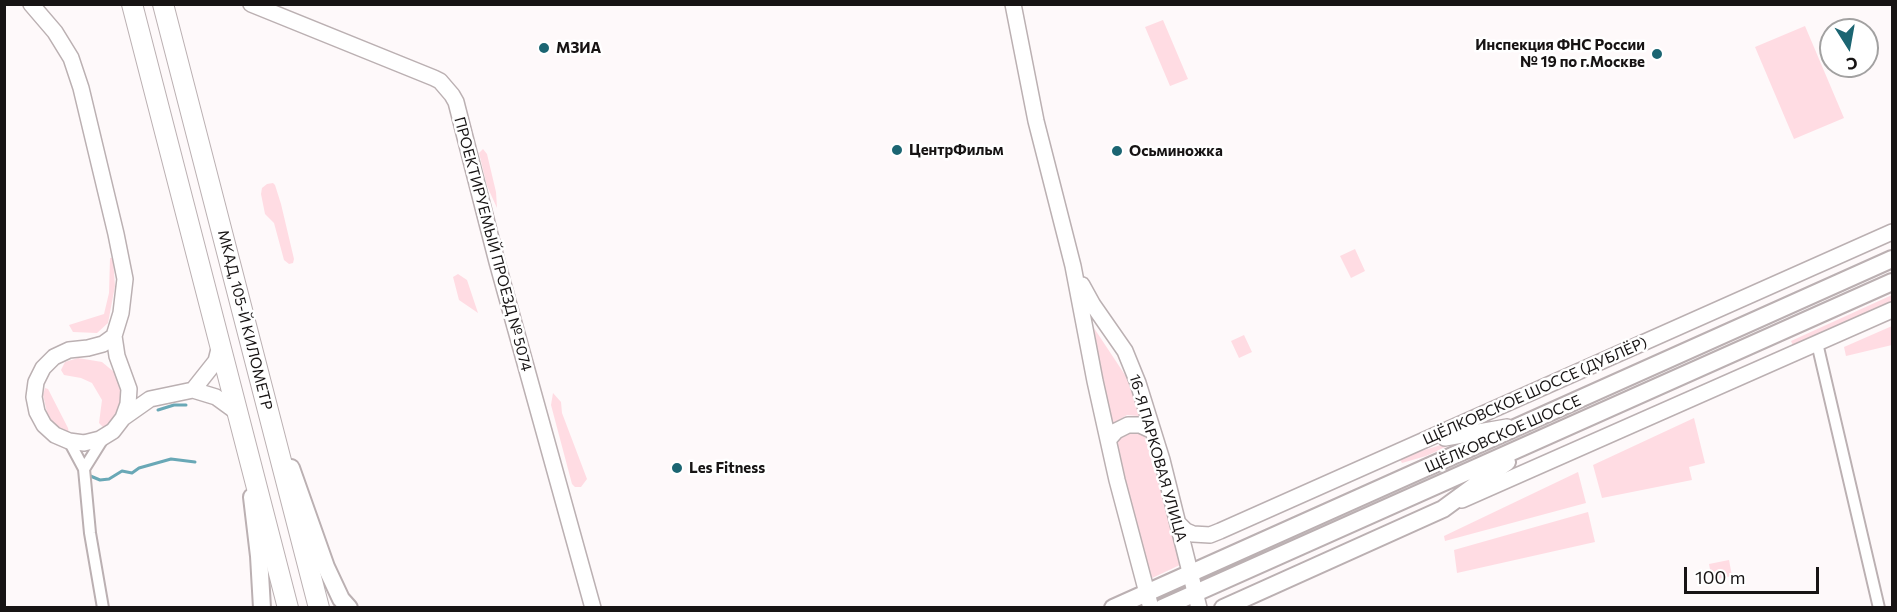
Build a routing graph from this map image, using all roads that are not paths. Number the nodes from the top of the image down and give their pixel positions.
1 (32, 4) edge
2 (132, 4) edge
3 (163, 4) edge
4 (251, 4) edge
5 (1013, 4) edge
6 (1893, 232) edge
7 (1893, 251) edge
8 (1893, 259) edge
9 (1073, 266) junction
10 (1869, 269) junction
11 (1888, 285) edge
12 (1893, 310) edge
13 (114, 336) junction
14 (1817, 343) junction
15 (220, 345) junction
16 (88, 348) junction
17 (123, 372) junction
18 (260, 379) junction
19 (129, 389) junction
20 (193, 390) junction
21 (150, 399) junction
22 (238, 412) junction
23 (123, 418) junction
24 (1525, 424) junction
25 (1153, 431) junction
26 (104, 437) junction
27 (1109, 440) junction
28 (69, 441) junction
29 (1533, 442) junction
30 (1415, 445) junction
31 (246, 446) junction
32 (84, 469) junction
33 (1443, 509) junction
34 (1178, 524) junction
35 (1191, 573) junction
36 (1149, 600) edge
37 (1197, 600) edge
38 (103, 608) edge
39 (262, 608) edge
40 (288, 608) edge
41 (319, 608) edge
42 (349, 608) edge
43 (593, 608) edge
44 (1113, 608) edge
45 (1162, 608) edge
46 (1223, 608) edge
47 (1879, 608) edge

1 - 13 street
2 - 15 highway, МКАД, 105-Й КИЛОМЕТР
3 - 18 highway, МКАД, 105-Й КИЛОМЕТР
4 - 43 street, ПРОЕКТИРУЕМЫЙ ПРОЕЗД № 5074
5 - 9 street, 16-Я ПАРКОВАЯ УЛИЦА
6 - 30 street, ЩЁЛКОВСКОЕ ШОССЕ (ДУБЛЁР)
7 - 10 street
8 - 10 main road, ЩЁЛКОВСКОЕ ШОССЕ
9 - 25 street, 16-Я ПАРКОВАЯ УЛИЦА
9 - 27 street, 16-Я ПАРКОВАЯ УЛИЦА
10 - 24 main road, ЩЁЛКОВСКОЕ ШОССЕ
11 - 29 main road, ЩЁЛКОВСКОЕ ШОССЕ
12 - 14 street
13 - 16 street
13 - 17 street
14 - 33 street
14 - 47 street
15 - 20 street
15 - 22 highway, МКАД, 105-Й КИЛОМЕТР
16 - 17 street
16 - 28 street
17 - 19 street
18 - 41 highway, МКАД, 105-Й КИЛОМЕТР
18 - 42 main road
19 - 21 street
19 - 23 street
20 - 21 street
20 - 22 street
21 - 23 street
22 - 31 highway, МКАД, 105-Й КИЛОМЕТР
23 - 26 street
24 - 30 street
24 - 35 main road, ЩЁЛКОВСКОЕ ШОССЕ
25 - 27 street
25 - 34 street, 16-Я ПАРКОВАЯ УЛИЦА
26 - 28 street
26 - 32 street
27 - 36 street, 16-Я ПАРКОВАЯ УЛИЦА
28 - 32 street
29 - 33 main road
29 - 37 main road, ЩЁЛКОВСКОЕ ШОССЕ
30 - 34 street, ЩЁЛКОВСКОЕ ШОССЕ (ДУБЛЁР)
31 - 39 main road
31 - 40 highway, МКАД, 105-Й КИЛОМЕТР
32 - 38 street
33 - 46 main road
34 - 35 street, 16-Я ПАРКОВАЯ УЛИЦА
35 - 36 main road, ЩЁЛКОВСКОЕ ШОССЕ
35 - 37 street, 16-Я ПАРКОВАЯ УЛИЦА
36 - 44 main road, ЩЁЛКОВСКОЕ ШОССЕ
37 - 45 main road, ЩЁЛКОВСКОЕ ШОССЕ

